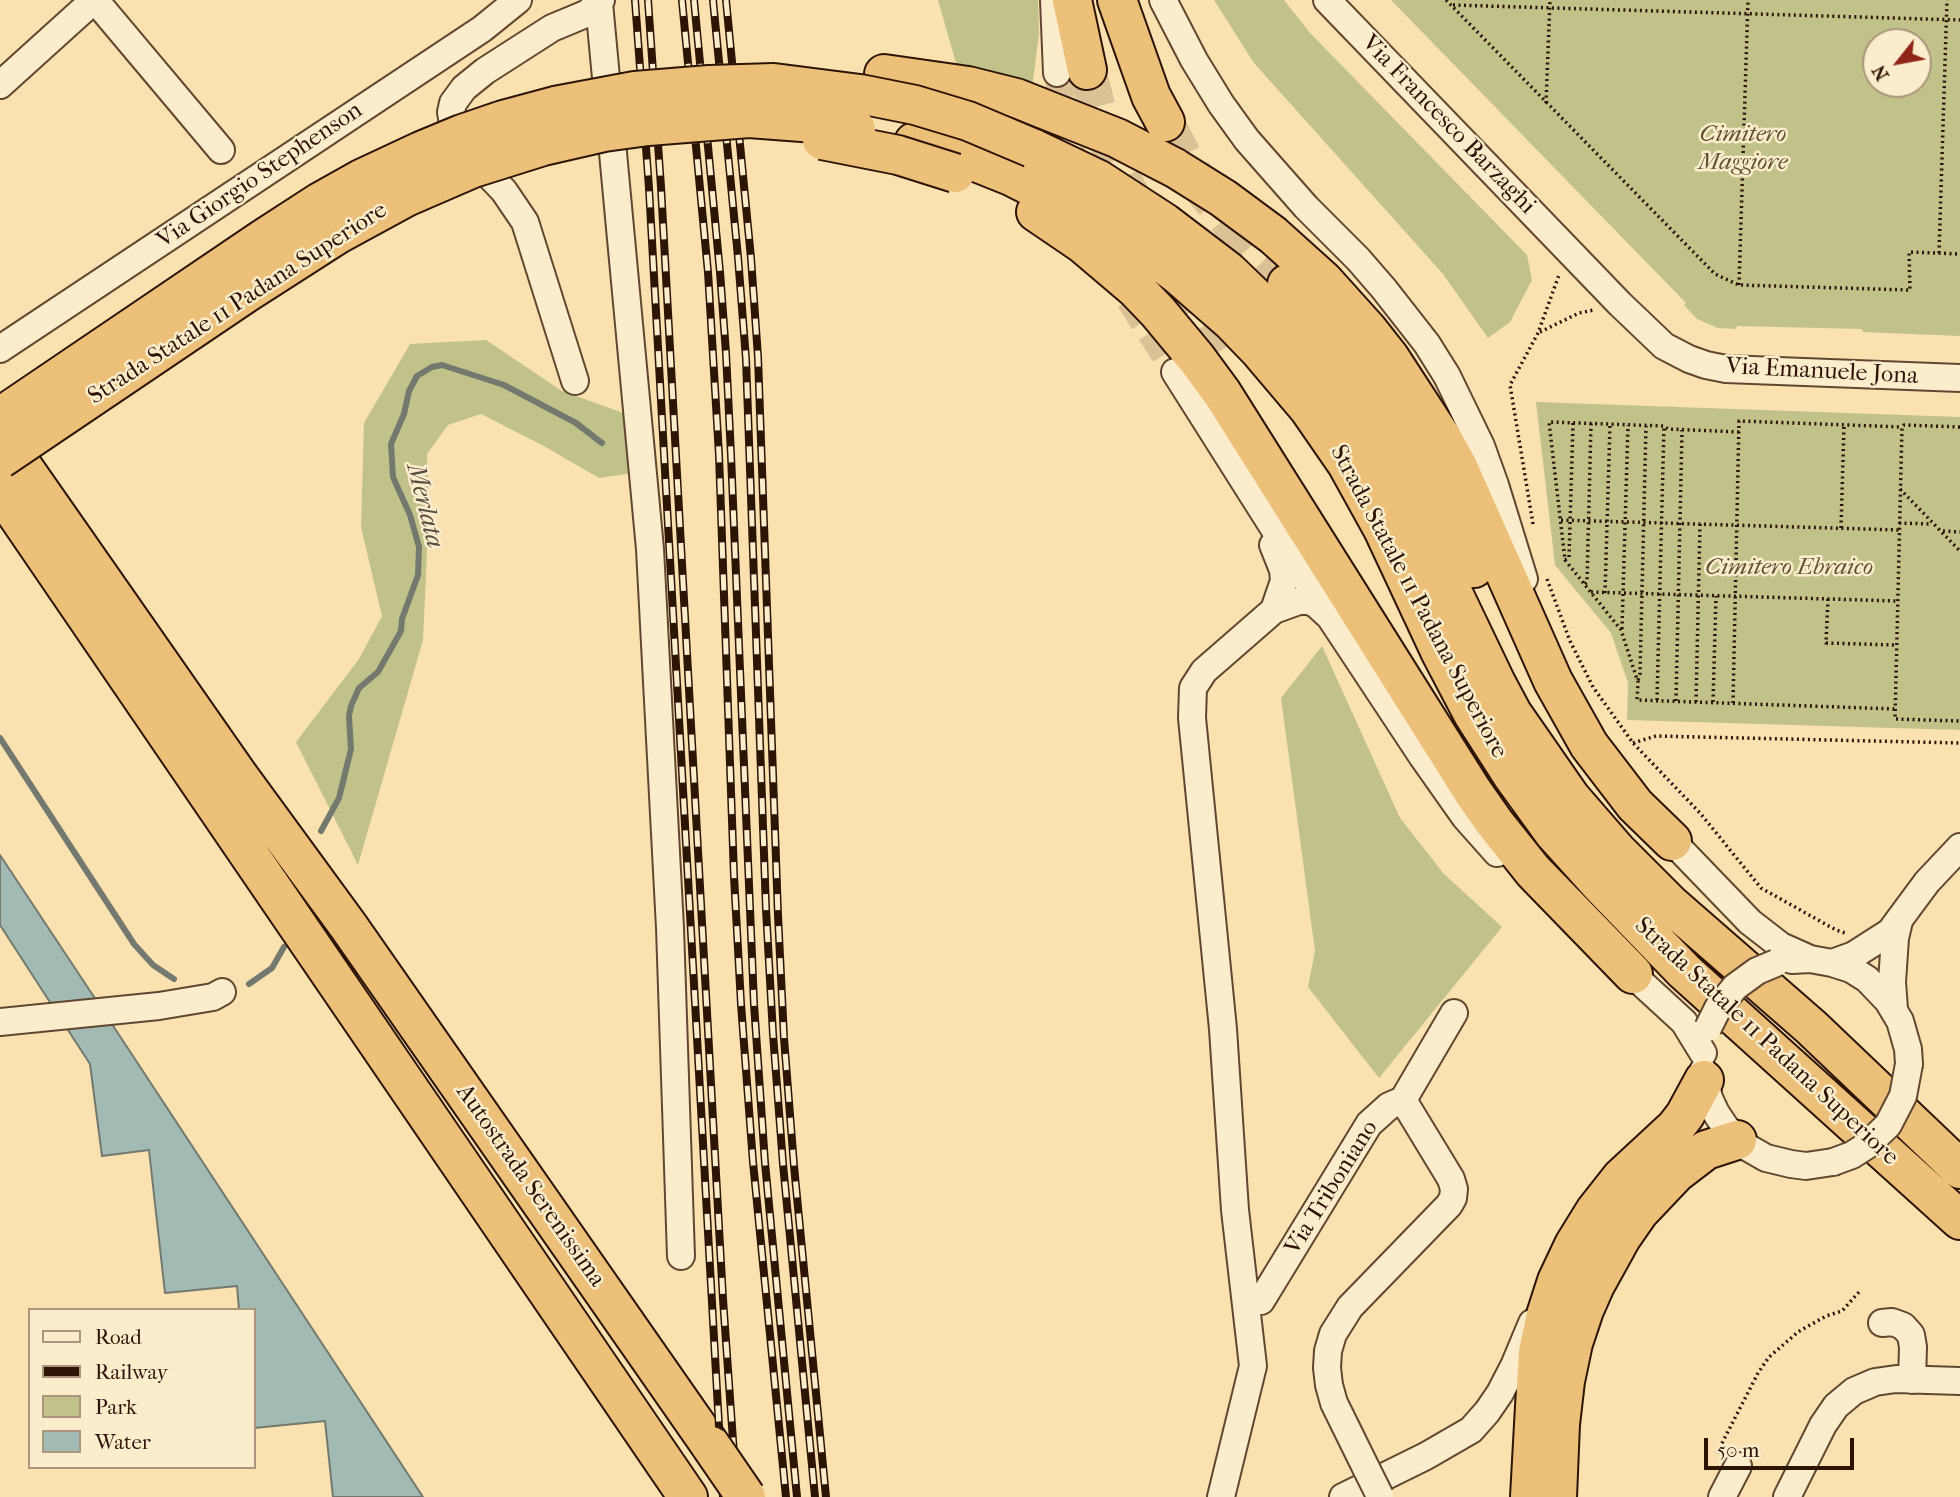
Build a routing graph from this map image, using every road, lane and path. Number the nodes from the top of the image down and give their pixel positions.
1 (94, 0) edge
2 (1054, 0) edge
3 (1072, 0) edge
4 (1117, 0) edge
5 (1163, 0) edge
6 (1327, 0) edge
7 (1446, 0) edge
8 (1550, 0) edge
9 (1748, 0) edge
10 (1947, 0) edge
11 (600, 2) edge
12 (1450, 5) junction
13 (512, 6) edge
14 (1549, 8) junction
15 (1748, 14) junction
16 (1946, 20) junction
17 (1960, 20) edge
18 (1072, 71) joint
19 (0, 85) edge
20 (1546, 103) junction
21 (601, 115) junction
22 (1165, 122) tunnel mouth
23 (221, 150) dead end
24 (1569, 250) junction
25 (1939, 253) junction
26 (1960, 254) edge
27 (1287, 284) tunnel mouth
28 (1739, 285) junction
29 (1620, 304) junction
30 (1538, 333) junction
31 (0, 349) edge
32 (1220, 351) tunnel mouth
33 (1175, 372) tunnel mouth
34 (1960, 378) edge
35 (575, 380) dead end
36 (0, 390) edge
37 (0, 416) edge
38 (1573, 423) junction
39 (1591, 423) junction
40 (1610, 424) junction
41 (1628, 425) junction
42 (1646, 425) junction
43 (1843, 425) junction
44 (1664, 426) junction
45 (1902, 427) junction
46 (1960, 427) edge
47 (1682, 429) junction
48 (1739, 432) junction
49 (0, 434) edge
50 (0, 459) edge
51 (1235, 466) junction
52 (1900, 489) junction
53 (2, 493) edge
54 (1560, 520) junction
55 (1570, 520) junction
56 (1589, 521) junction
57 (1607, 522) junction
58 (1625, 522) junction
59 (1643, 523) junction
60 (1662, 523) junction
61 (1899, 523) junction
62 (1680, 524) junction
63 (1700, 524) junction
64 (1934, 524) junction
65 (1737, 525) junction
66 (1841, 528) junction
67 (1534, 530) dead end
68 (1899, 530) junction
69 (1941, 531) junction
70 (1960, 532) edge
71 (1960, 551) edge
72 (1565, 560) junction
73 (1543, 568) dead end
74 (1585, 584) junction
75 (1591, 592) junction
76 (1605, 593) junction
77 (1624, 593) junction
78 (1642, 594) junction
79 (1660, 594) junction
80 (1678, 595) junction
81 (1698, 595) junction
82 (1716, 596) junction
83 (1735, 597) junction
84 (1828, 599) junction
85 (1898, 601) junction
86 (1274, 610) junction
87 (1330, 617) junction
88 (1621, 630) junction
89 (1896, 645) junction
90 (1638, 682) junction
91 (1657, 701) junction
92 (1676, 701) junction
93 (1696, 702) junction
94 (1713, 702) junction
95 (1733, 703) junction
96 (1895, 709) junction
97 (1960, 721) edge
98 (1633, 743) junction
99 (1960, 743) edge
100 (1672, 841) junction
101 (1960, 847) edge
102 (349, 927) junction
103 (1890, 930) junction
104 (1821, 961) junction
105 (1684, 971) junction
106 (1633, 974) junction
107 (222, 992) dead end
108 (1894, 1009) junction
109 (1454, 1013) dead end
110 (0, 1022) edge
111 (1811, 1027) junction
112 (1705, 1054) junction
113 (1404, 1100) junction
114 (1737, 1140) junction
115 (1960, 1170) edge
116 (1960, 1220) edge
117 (1574, 1245) junction
118 (681, 1256) dead end
119 (1859, 1292) dead end
120 (1261, 1301) dead end
121 (1882, 1323) dead end
122 (1912, 1380) junction
123 (1960, 1381) edge
124 (1727, 1461) joint
125 (1380, 1496) edge
126 (688, 1497) edge
127 (747, 1497) edge
128 (1221, 1497) edge
129 (1343, 1497) edge
130 (1530, 1497) edge
131 (1557, 1497) edge
132 (1722, 1497) edge
133 (1787, 1497) edge

1 - 19 street
1 - 23 street
2 - 18 street
3 - 18 highway
4 - 22 highway
5 - 100 street
6 - 24 street, Via Francesco Barzaghi
7 - 12 path
8 - 14 path
9 - 15 path
10 - 16 path
11 - 35 street
11 - 118 street
12 - 14 path
12 - 20 path
13 - 31 street, Via Giorgio Stephenson
14 - 15 path
14 - 20 path
15 - 16 path
15 - 28 path
16 - 17 path
16 - 25 path
20 - 28 path
21 - 37 highway, Strada Statale 11 Padana Superiore, bridge
21 - 50 highway, Strada Statale 11 Padana Superiore, bridge
21 - 100 highway, bridge
21 - 105 highway, Strada Statale 11 Padana Superiore, bridge
21 - 106 highway, bridge
21 - 111 highway, Strada Statale 11 Padana Superiore, bridge
24 - 29 street, Via Emanuele Jona
24 - 30 path
25 - 26 path
25 - 28 path
27 - 111 highway
29 - 30 path
29 - 34 street, Via Emanuele Jona
30 - 67 path
32 - 105 highway
33 - 51 street
36 - 102 highway
38 - 39 path
38 - 54 path
38 - 55 path
39 - 40 path
39 - 56 path
40 - 41 path
40 - 57 path
41 - 42 path
41 - 58 path
42 - 44 path
42 - 59 path
43 - 45 path
43 - 48 path
43 - 66 path
44 - 47 path
44 - 60 path
45 - 46 path
45 - 52 path
47 - 48 path
47 - 62 path
48 - 65 path
49 - 102 highway
51 - 86 street
51 - 87 street
52 - 61 path
52 - 64 path
53 - 126 highway
54 - 55 path
54 - 72 path
55 - 56 path
55 - 72 path
56 - 57 path
56 - 74 path
57 - 58 path
57 - 76 path
58 - 59 path
58 - 77 path
59 - 60 path
59 - 78 path
60 - 62 path
60 - 79 path
61 - 64 path
61 - 68 path
62 - 63 path
62 - 80 path
63 - 65 path
63 - 81 path
64 - 69 path
65 - 66 path
65 - 83 path
66 - 68 path
68 - 85 path
69 - 70 path
69 - 71 path
72 - 74 path
73 - 98 path
74 - 75 path
75 - 76 path
75 - 88 path
76 - 77 path
77 - 78 path
77 - 88 path
78 - 79 path
78 - 90 path
79 - 80 path
79 - 91 path
80 - 81 path
80 - 92 path
81 - 82 path
81 - 93 path
82 - 83 path
82 - 94 path
83 - 84 path
83 - 95 path
84 - 85 path
84 - 89 path
85 - 89 path
86 - 87 street
86 - 128 street
87 - 106 street
88 - 90 path
89 - 96 path
90 - 91 path
91 - 92 path
92 - 93 path
93 - 94 path
94 - 95 path
95 - 96 path
96 - 97 path
98 - 99 path
98 - 103 path
100 - 104 street
101 - 103 street
102 - 127 highway, Autostrada Serenissima, bridge
103 - 104 street
103 - 108 street
104 - 108 street
104 - 112 street, bridge
105 - 116 highway, Strada Statale 11 Padana Superiore
106 - 112 street
107 - 110 street
108 - 114 street, bridge
109 - 113 street, Via Triboniano
111 - 115 highway, Strada Statale 11 Padana Superiore
112 - 114 street
112 - 117 highway
113 - 120 street, Via Triboniano
113 - 125 street, bridge
114 - 131 highway
117 - 129 street
117 - 130 highway
119 - 124 path
121 - 122 street
122 - 123 street
122 - 133 street
124 - 132 street

